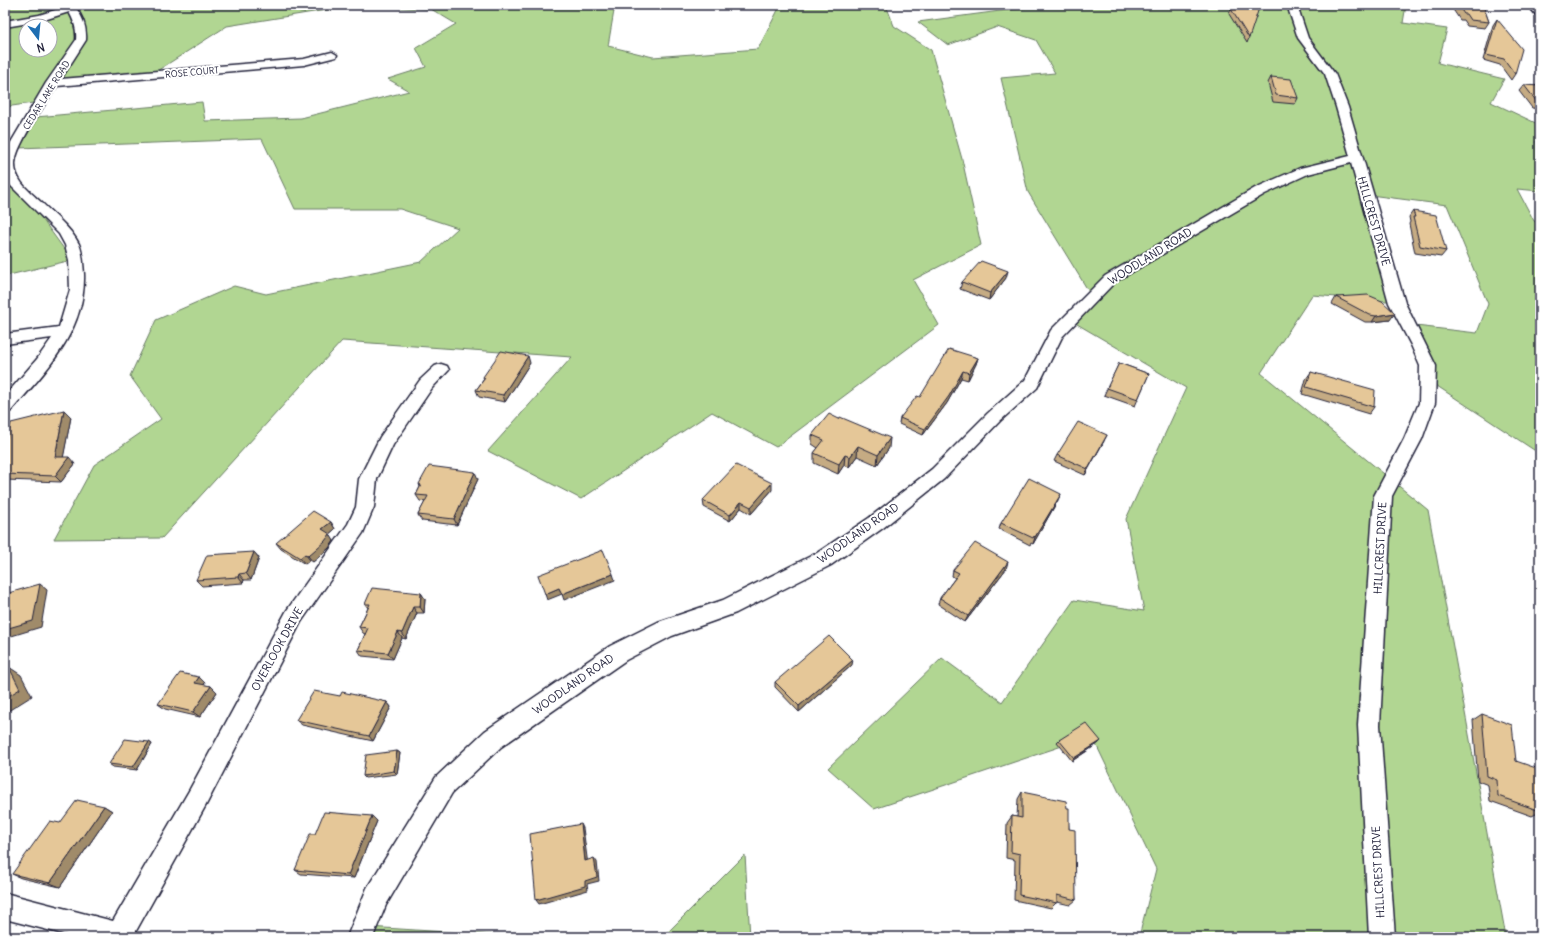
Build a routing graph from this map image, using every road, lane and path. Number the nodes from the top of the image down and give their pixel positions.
1 (1297, 5) edge
2 (1532, 5) edge
3 (70, 7) edge
4 (1540, 14) edge
5 (5, 24) edge
6 (332, 55) dead end
7 (52, 84) junction
8 (1356, 158) junction
9 (66, 331) junction
10 (5, 339) edge
11 (441, 370) dead end
12 (5, 407) edge
13 (5, 906) edge
14 (122, 936) edge
15 (360, 937) edge
16 (1382, 937) edge

1 - 8 street, HILLCREST DRIVE
2 - 4 street
3 - 5 street
3 - 7 street, CEDAR LAKE ROAD
6 - 7 street, ROSE COURT
7 - 9 street, CEDAR LAKE ROAD
8 - 15 street, WOODLAND ROAD
8 - 16 street, HILLCREST DRIVE
9 - 10 street
9 - 12 street
11 - 14 street, OVERLOOK DRIVE
13 - 14 street

